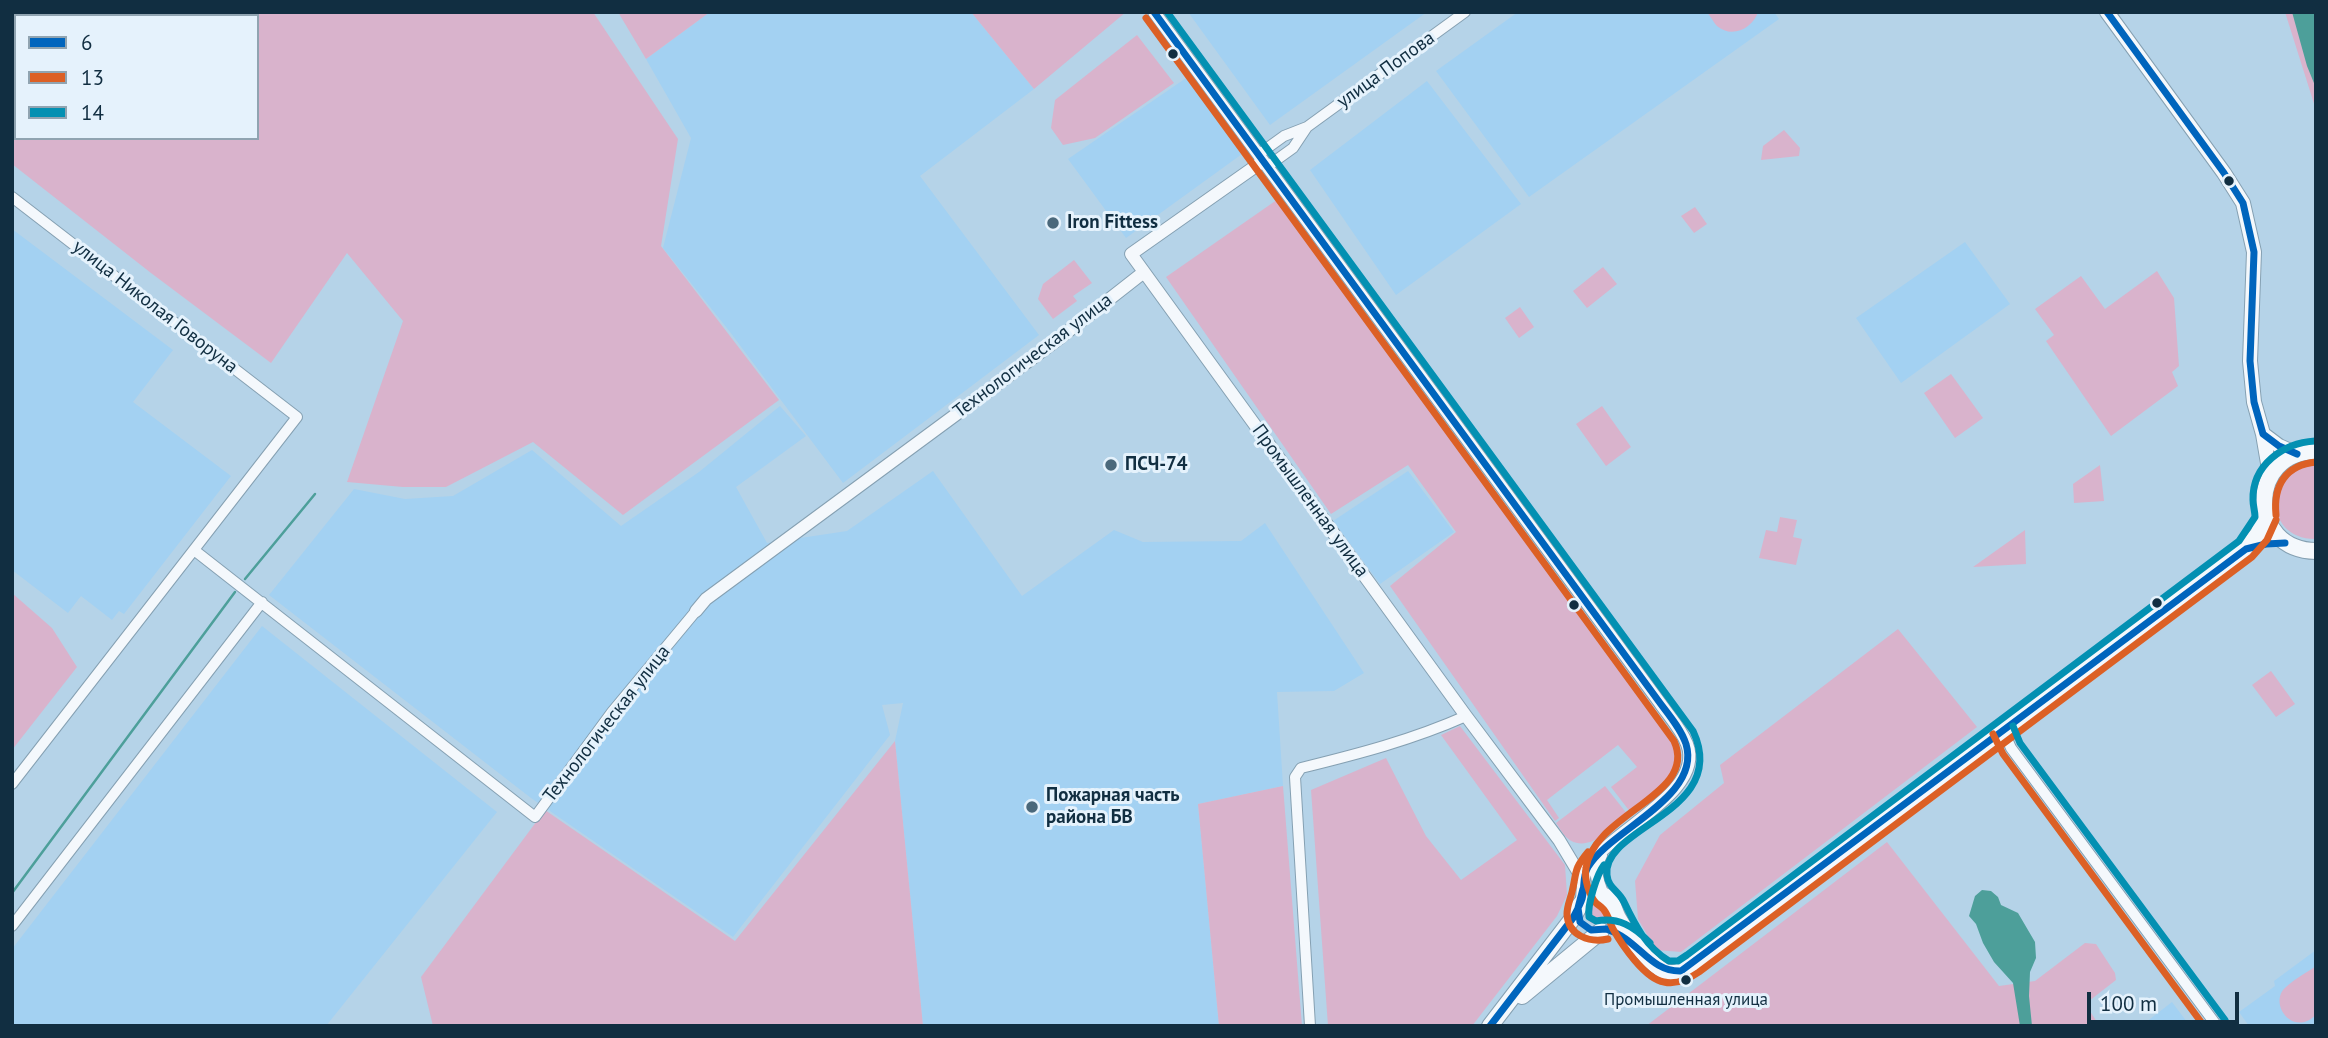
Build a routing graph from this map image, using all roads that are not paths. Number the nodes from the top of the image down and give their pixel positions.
1 (1154, 12) edge
2 (1465, 12) edge
3 (2107, 12) edge
4 (1263, 160) junction
5 (12, 197) edge
6 (1144, 272) junction
7 (2263, 434) junction
8 (2310, 451) edge
9 (2270, 475) junction
10 (2266, 516) junction
11 (2285, 543) junction
12 (2246, 549) junction
13 (194, 550) junction
14 (2316, 551) edge
15 (262, 602) junction
16 (696, 611) joint
17 (1466, 716) junction
18 (2003, 730) junction
19 (12, 784) edge
20 (1605, 847) junction
21 (1583, 880) junction
22 (1603, 895) junction
23 (1580, 904) junction
24 (1615, 912) junction
25 (12, 926) edge
26 (1603, 930) junction
27 (1637, 944) junction
28 (1495, 1019) edge
29 (1310, 1026) edge
30 (2217, 1026) edge

1 - 4 street
2 - 4 street, улица Попова
3 - 7 main road
4 - 6 street
4 - 20 street
5 - 13 street, улица Николая Говоруна
6 - 16 street, Технологическая улица
6 - 17 street, Промышленная улица
7 - 8 main road
7 - 9 main road
8 - 9 main road
9 - 10 main road
10 - 11 main road
10 - 12 main road
11 - 12 main road
11 - 14 main road
12 - 18 main road
13 - 15 street
13 - 19 street
15 - 16 street, Технологическая улица
15 - 25 street
17 - 21 street, Промышленная улица
17 - 29 street
18 - 27 main road
18 - 30 street
20 - 21 street
20 - 22 street
21 - 23 street
22 - 23 main road
22 - 24 main road
23 - 26 main road
23 - 28 main road
24 - 26 main road
24 - 27 main road
26 - 27 main road
26 - 28 main road

